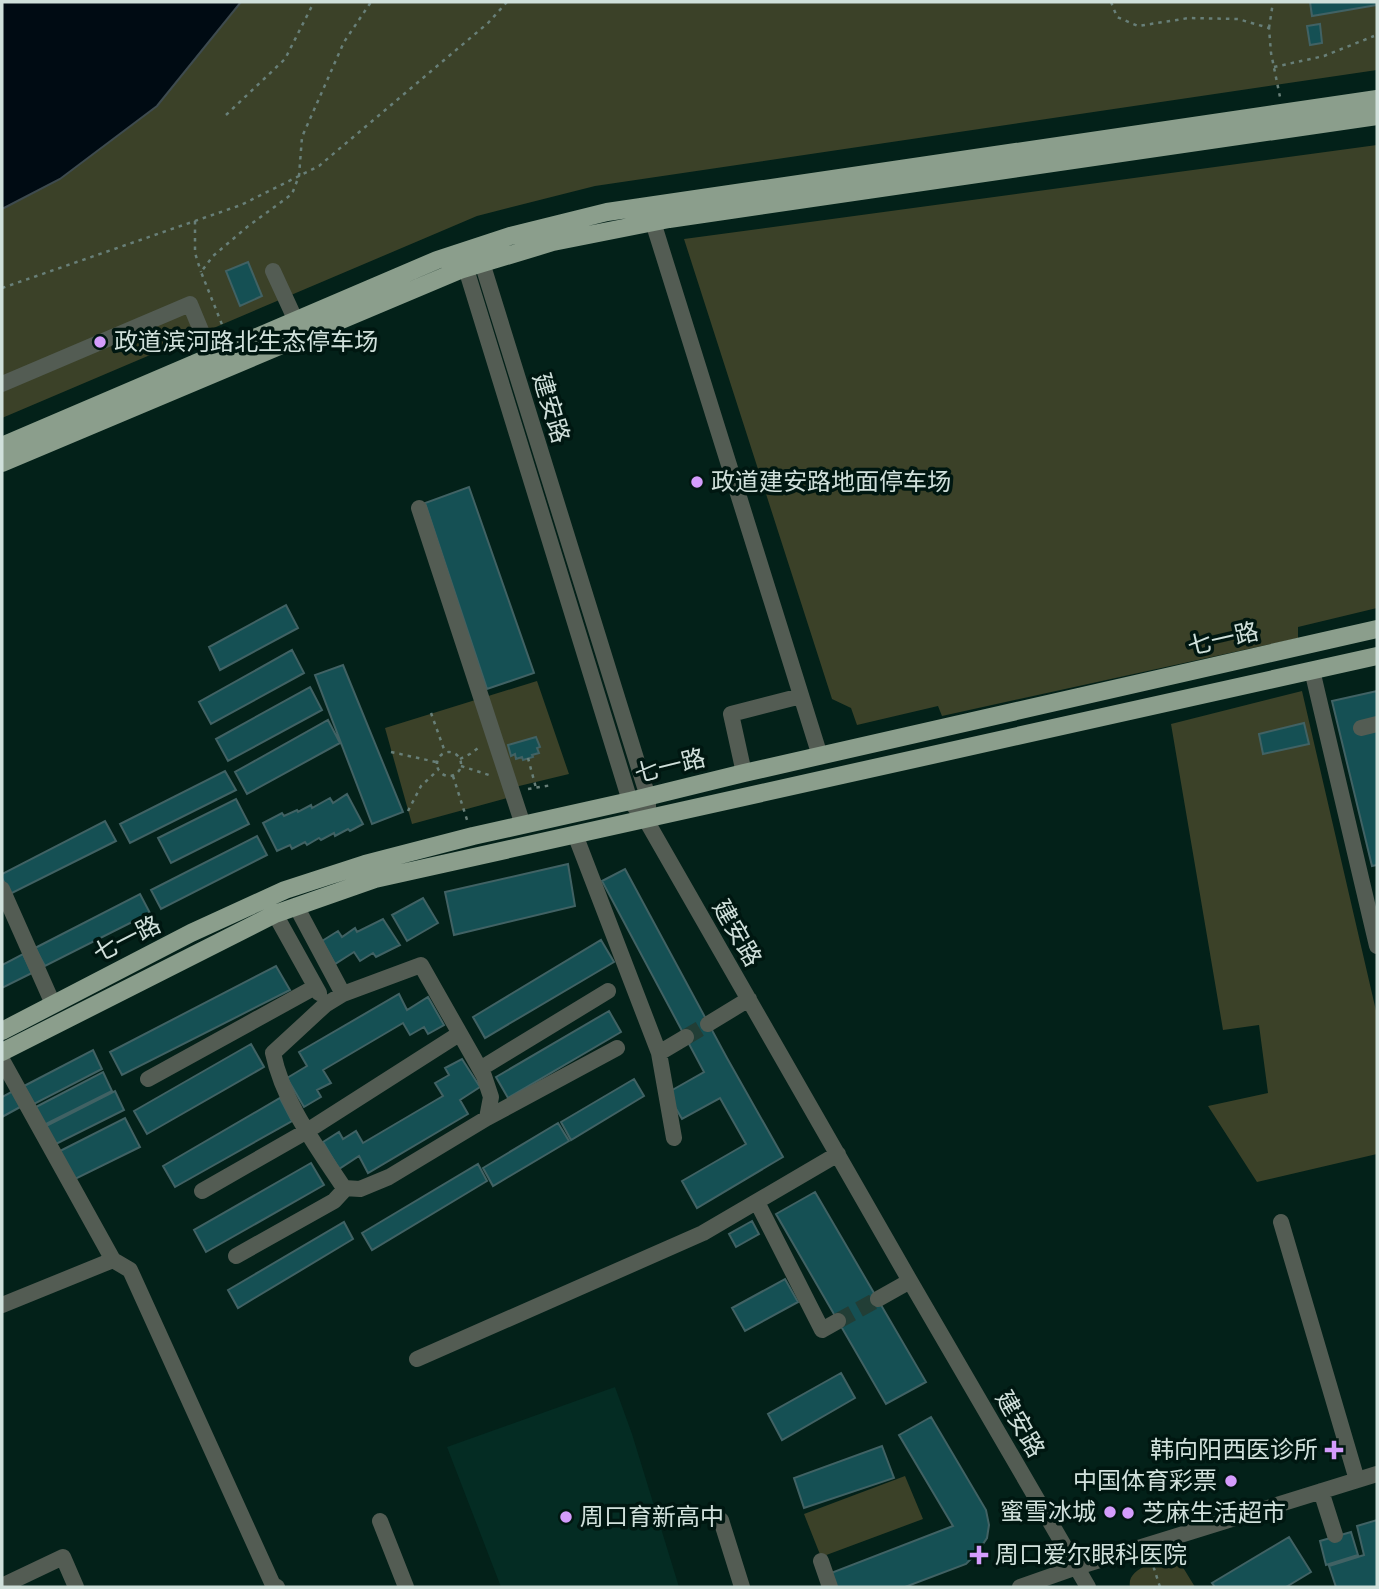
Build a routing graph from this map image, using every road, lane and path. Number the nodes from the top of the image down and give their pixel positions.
1 (314, 2) edge
2 (371, 2) edge
3 (507, 2) edge
4 (1111, 2) edge
5 (1273, 2) edge
6 (1269, 28) junction
7 (1374, 36) dead end
8 (1274, 67) junction
9 (1377, 99) edge
10 (1283, 112) junction
11 (226, 115) dead end
12 (1377, 116) edge
13 (299, 176) junction
14 (195, 220) junction
15 (653, 222) junction
16 (472, 258) junction
17 (274, 271) dead end
18 (201, 272) junction
19 (2, 288) edge
20 (296, 321) junction
21 (232, 348) junction
22 (212, 357) junction
23 (2, 384) edge
24 (2, 446) edge
25 (2, 464) edge
26 (419, 508) dead end
27 (1377, 629) edge
28 (1377, 656) edge
29 (1312, 670) junction
30 (801, 696) junction
31 (431, 713) dead end
32 (492, 731) junction
33 (391, 752) dead end
34 (445, 752) junction
35 (820, 756) junction
36 (528, 758) dead end
37 (460, 759) junction
38 (436, 762) junction
39 (461, 766) junction
40 (438, 770) junction
41 (744, 773) junction
42 (453, 776) junction
43 (552, 785) dead end
44 (536, 788) junction
45 (513, 792) junction
46 (648, 797) junction
47 (630, 802) junction
48 (408, 811) dead end
49 (646, 820) junction
50 (523, 825) junction
51 (473, 836) junction
52 (576, 837) dead end
53 (2, 889) edge
54 (1372, 900) edge
55 (296, 906) junction
56 (275, 914) junction
57 (1377, 946) edge
58 (315, 987) junction
59 (608, 991) dead end
60 (343, 994) junction
61 (749, 999) junction
62 (53, 1004) junction
63 (325, 1005) junction
64 (708, 1024) tunnel mouth
65 (2, 1031) edge
66 (459, 1034) junction
67 (686, 1037) tunnel mouth
68 (617, 1048) dead end
69 (2, 1052) edge
70 (659, 1054) junction
71 (2, 1060) edge
72 (480, 1069) junction
73 (148, 1079) dead end
74 (488, 1118) junction
75 (307, 1131) junction
76 (674, 1138) dead end
77 (838, 1154) junction
78 (346, 1188) junction
79 (202, 1191) dead end
80 (757, 1202) junction
81 (1281, 1222) dead end
82 (236, 1256) dead end
83 (113, 1261) junction
84 (910, 1281) junction
85 (878, 1299) tunnel mouth
86 (2, 1305) edge
87 (838, 1321) tunnel mouth
88 (417, 1359) dead end
89 (1377, 1475) edge
90 (1357, 1480) junction
91 (1321, 1491) junction
92 (721, 1520) dead end
93 (380, 1521) dead end
94 (1335, 1535) dead end
95 (1146, 1546) junction
96 (821, 1561) dead end
97 (1077, 1567) junction
98 (2, 1586) edge
99 (76, 1587) edge
100 (277, 1587) edge
101 (406, 1587) edge
102 (742, 1587) edge
103 (831, 1587) edge
104 (1020, 1587) edge
105 (1088, 1587) edge
106 (1160, 1587) edge

1 - 11 path
2 - 13 path
3 - 13 path
4 - 6 path
5 - 6 path
6 - 8 path
7 - 8 path
8 - 10 path
9 - 10 main road
10 - 16 main road
12 - 15 main road
13 - 14 path
13 - 18 path
14 - 18 path
14 - 19 path
15 - 16 main road
15 - 30 street
16 - 20 main road
16 - 25 main road
16 - 46 street, 建安路
16 - 47 street
17 - 20 street
18 - 21 path
20 - 21 main road
21 - 22 main road
22 - 23 street
22 - 24 main road
26 - 32 street
27 - 35 main road, 七一路
28 - 29 main road, 七一路
29 - 49 main road, 七一路
29 - 54 street
30 - 35 street
30 - 41 street
31 - 34 path
32 - 37 path
32 - 45 street
33 - 38 path
34 - 37 path
34 - 38 path
35 - 41 main road, 七一路
36 - 44 path
37 - 39 path
38 - 40 path
39 - 42 path
39 - 45 path
40 - 42 path
40 - 48 path
41 - 46 main road, 七一路
42 - 51 path
43 - 44 path
44 - 45 path
45 - 50 street
46 - 47 main road, 七一路
46 - 49 street, 建安路
47 - 49 street
47 - 50 main road, 七一路
49 - 55 main road, 七一路
49 - 61 street, 建安路
50 - 51 main road, 七一路
51 - 62 main road, 七一路
52 - 70 street
53 - 62 street
54 - 57 street
55 - 56 main road, 七一路
55 - 60 street
56 - 58 street
56 - 69 main road, 七一路
58 - 63 street
58 - 73 street
59 - 72 street
60 - 63 street
60 - 66 street
61 - 64 street
61 - 77 street, 建安路
62 - 65 main road, 七一路
63 - 75 street
66 - 72 street
66 - 75 street
67 - 70 street
68 - 74 street
70 - 76 street
71 - 83 street
72 - 74 street
74 - 78 street
75 - 78 street
75 - 79 street
77 - 80 street
77 - 84 street, 建安路
78 - 82 street
80 - 87 street
80 - 88 street
81 - 90 street
83 - 86 street
83 - 100 street
84 - 85 street
84 - 97 street, 建安路
89 - 90 street
90 - 91 street
91 - 94 street
91 - 95 street
92 - 102 street
93 - 101 street
95 - 97 street
95 - 106 path
96 - 103 street
97 - 104 street
97 - 105 street, 建安路
98 - 99 street

